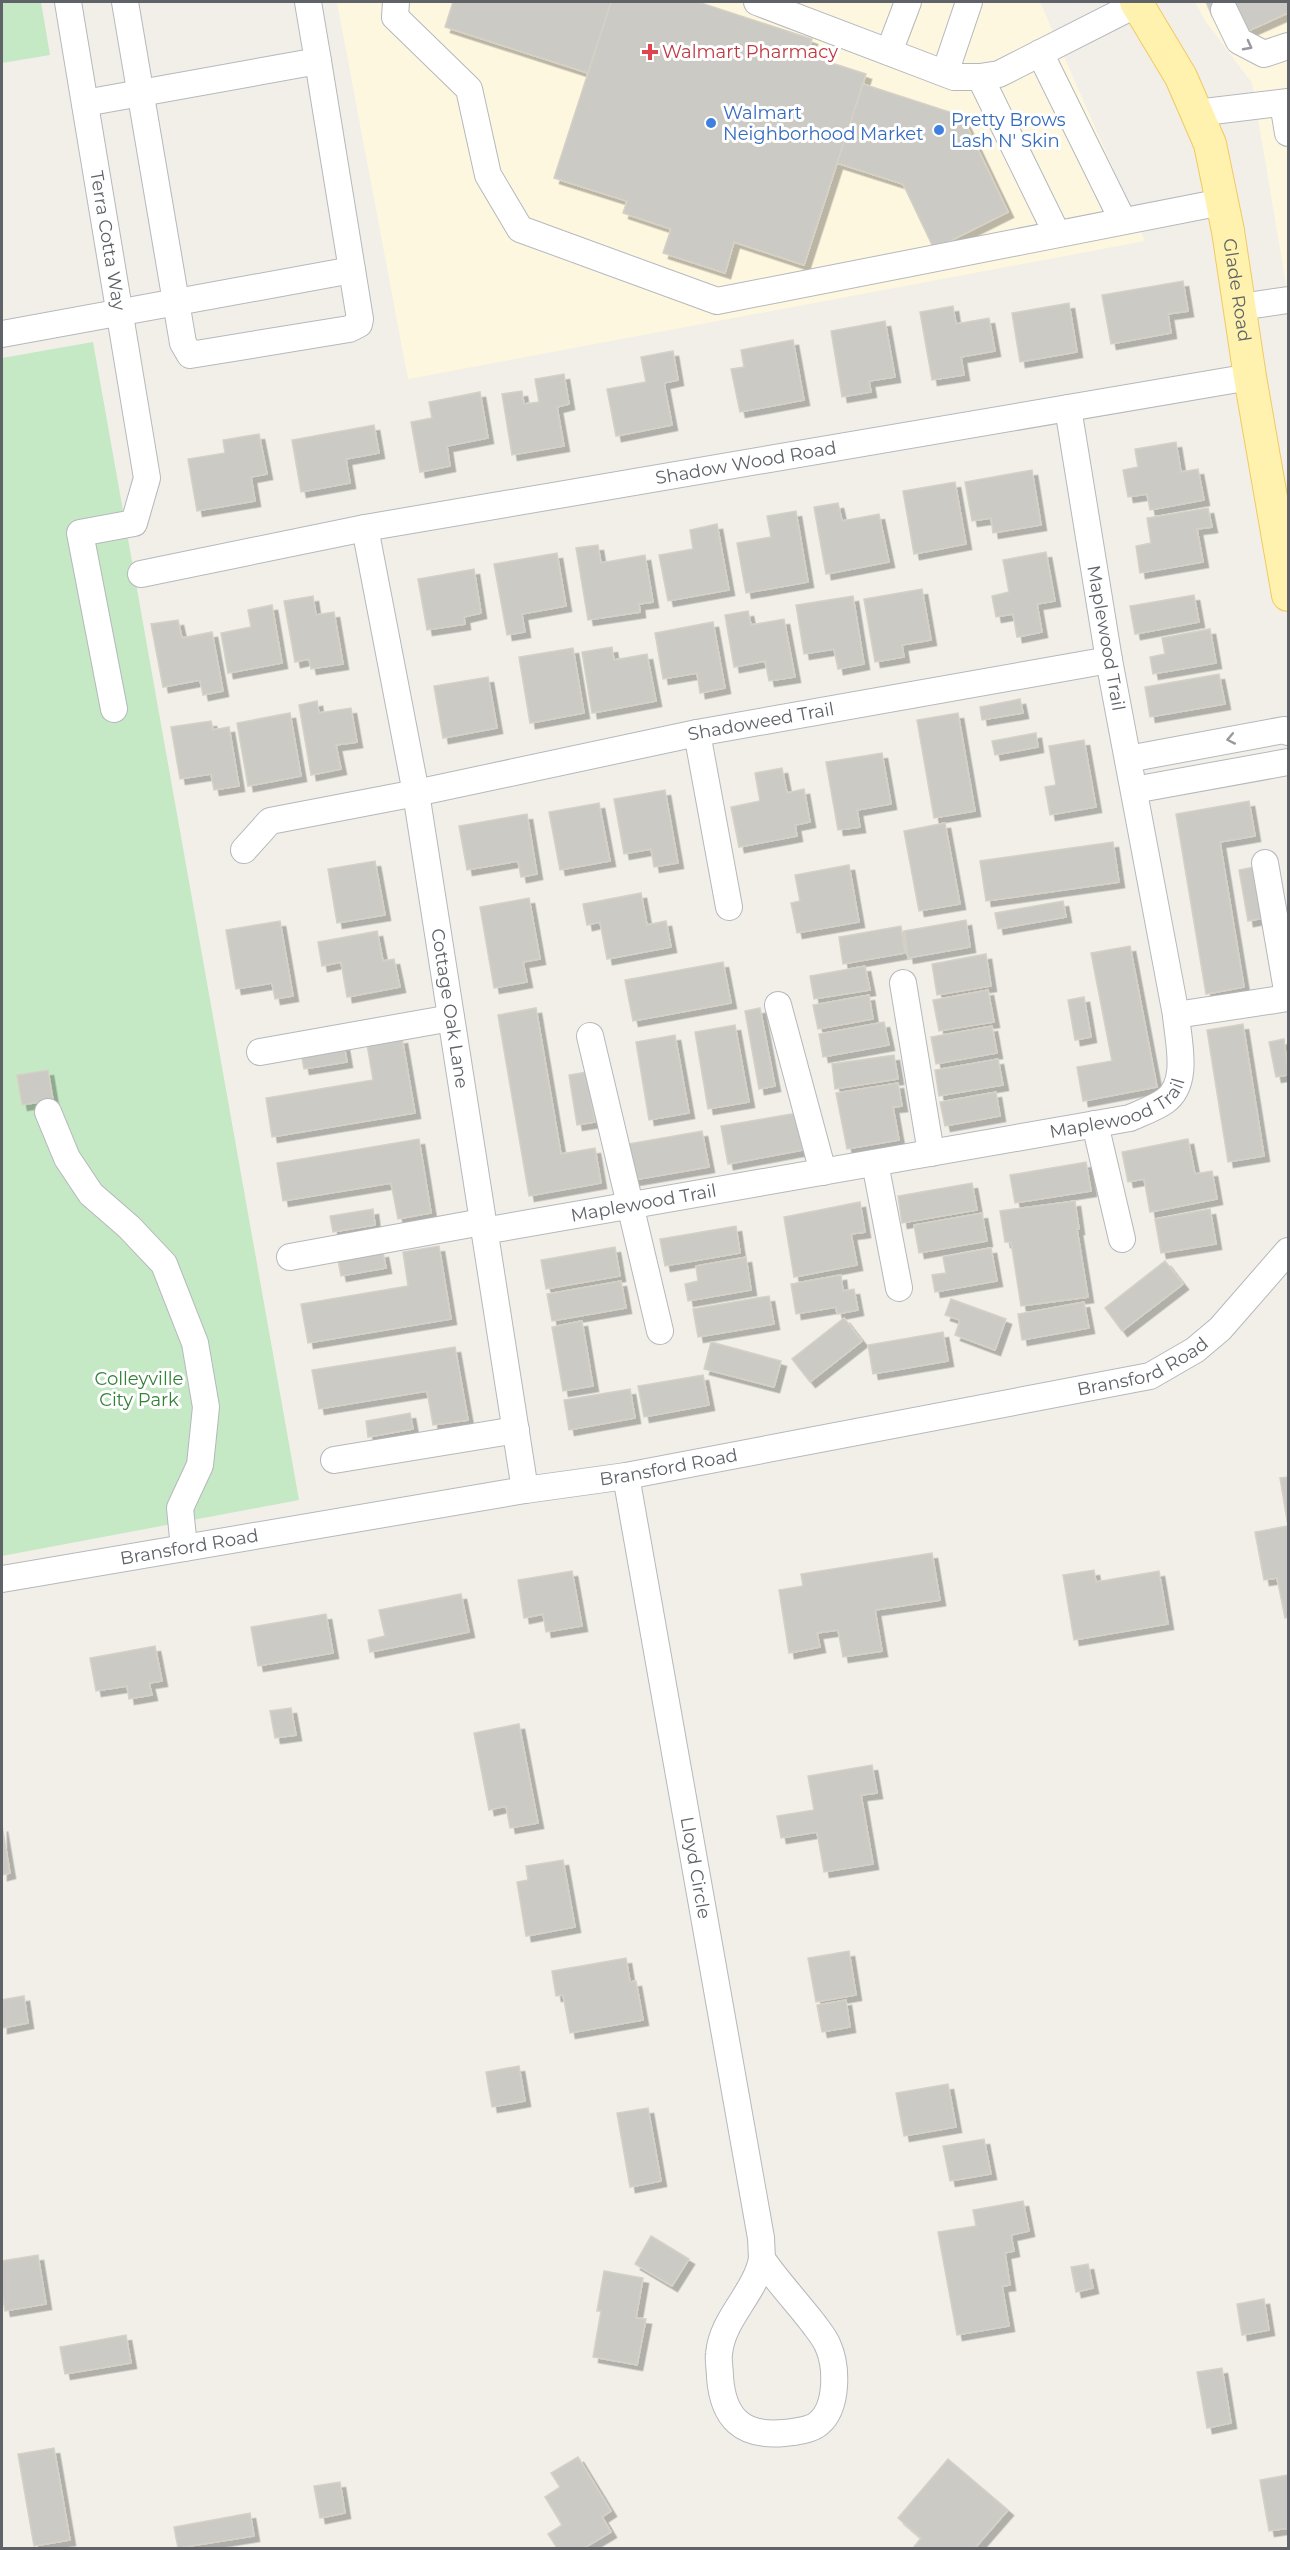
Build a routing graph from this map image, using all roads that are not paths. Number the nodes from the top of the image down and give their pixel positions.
1 (68, 2) edge
2 (124, 2) edge
3 (308, 2) edge
4 (396, 2) edge
5 (757, 2) edge
6 (908, 2) edge
7 (969, 2) edge
8 (1137, 3) edge
9 (1224, 10) dead end
10 (1288, 46) edge
11 (890, 52) junction
12 (1040, 53) junction
13 (318, 61) junction
14 (945, 73) junction
15 (980, 77) junction
16 (140, 93) junction
17 (1286, 102) edge
18 (85, 103) junction
19 (1196, 113) junction
20 (1288, 133) edge
21 (1222, 202) junction
22 (1123, 221) junction
23 (1057, 234) junction
24 (352, 270) junction
25 (1288, 300) edge
26 (175, 301) junction
27 (1240, 307) junction
28 (120, 312) junction
29 (2, 334) edge
30 (1250, 377) junction
31 (1068, 408) junction
32 (365, 528) junction
33 (1285, 557) edge
34 (141, 574) dead end
35 (1288, 595) edge
36 (1109, 660) junction
37 (114, 709) dead end
38 (1288, 732) edge
39 (697, 733) junction
40 (1128, 759) junction
41 (1288, 762) edge
42 (1134, 790) junction
43 (416, 793) junction
44 (244, 850) dead end
45 (1265, 863) dead end
46 (729, 907) dead end
47 (903, 983) dead end
48 (1288, 997) edge
49 (778, 1005) dead end
50 (1176, 1015) junction
51 (451, 1017) junction
52 (590, 1036) dead end
53 (260, 1052) dead end
54 (48, 1112) dead end
55 (1095, 1124) junction
56 (931, 1153) junction
57 (876, 1163) junction
58 (824, 1172) junction
59 (631, 1206) junction
60 (483, 1227) junction
61 (1122, 1239) dead end
62 (1288, 1251) edge
63 (290, 1257) dead end
64 (899, 1288) dead end
65 (660, 1330) dead end
66 (516, 1430) junction
67 (334, 1460) dead end
68 (627, 1476) junction
69 (525, 1490) junction
70 (184, 1548) junction
71 (2, 1580) edge
72 (762, 2259) junction

1 - 18 street, Terra Cotta Way
2 - 16 street
3 - 13 street
4 - 23 street
5 - 11 street
6 - 11 street
7 - 14 street
8 - 12 street
8 - 19 main road, Glade Road
9 -> 10 street
11 - 14 street
12 - 15 street
12 - 22 street
13 - 16 street
13 - 24 street
14 - 15 street
15 - 23 street
16 - 18 street
16 - 26 street
17 - 19 street
17 - 20 street
18 - 28 street, Terra Cotta Way
19 - 21 main road, Glade Road
21 - 22 street
21 - 27 main road, Glade Road
22 - 23 street
24 - 26 street
24 - 26 street
25 - 27 street
26 - 28 street
27 - 30 main road, Glade Road
28 - 29 street
28 - 37 street, Terra Cotta Way
30 - 31 street, Shadow Wood Road
30 - 33 main road, Glade Road
31 - 32 street, Shadow Wood Road
31 - 36 street, Maplewood Trail
32 - 34 street, Shadow Wood Road
32 - 43 street, Cottage Oak Lane
33 - 35 main road, Glade Road
36 - 39 street, Shadoweed Trail
36 - 40 street, Maplewood Trail
38 -> 40 street
39 - 43 street, Shadoweed Trail
39 - 46 street
40 - 42 street, Maplewood Trail
41 - 42 street
42 - 50 street, Maplewood Trail
43 - 44 street, Shadoweed Trail
43 - 51 street, Cottage Oak Lane
45 - 48 street
47 - 56 street
48 - 50 street
49 - 58 street
50 - 55 street, Maplewood Trail
51 - 53 street
51 - 60 street, Cottage Oak Lane
52 - 59 street
54 - 70 street
55 - 56 street, Maplewood Trail
55 - 61 street
56 - 57 street, Maplewood Trail
57 - 58 street, Maplewood Trail
57 - 64 street
58 - 59 street, Maplewood Trail
59 - 60 street, Maplewood Trail
59 - 65 street
60 - 63 street, Maplewood Trail
60 - 66 street, Cottage Oak Lane
62 - 68 street, Bransford Road
66 - 67 street
66 - 69 street, Cottage Oak Lane
68 - 69 street, Bransford Road
68 - 72 street, Lloyd Circle
69 - 70 street, Bransford Road
70 - 71 street, Bransford Road
72 - 72 street, Lloyd Circle

